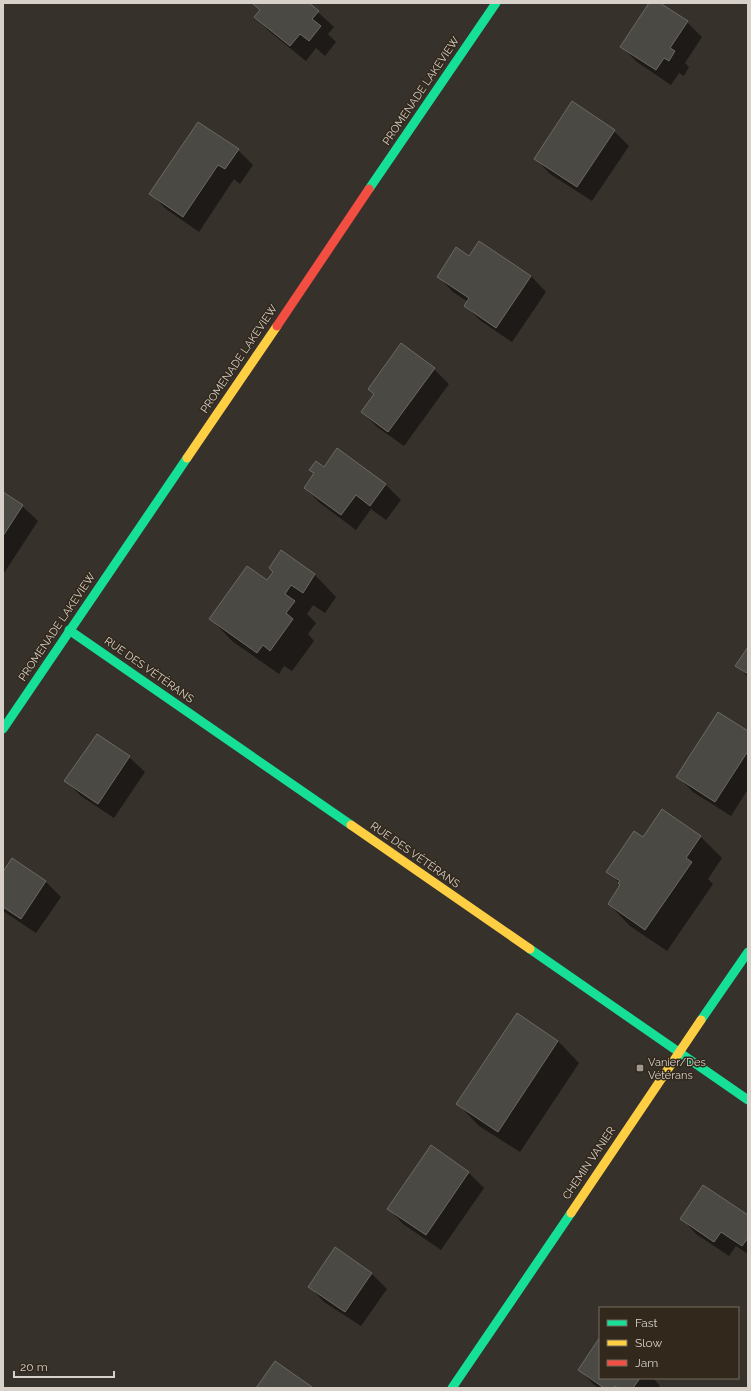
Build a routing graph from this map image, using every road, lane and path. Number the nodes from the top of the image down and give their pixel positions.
1 (496, 3) edge
2 (69, 630) junction
3 (3, 729) edge
4 (748, 952) edge
5 (679, 1052) junction
6 (748, 1100) edge
7 (452, 1388) edge

1 - 2 street, PROMENADE LAKEVIEW
2 - 3 street, PROMENADE LAKEVIEW
2 - 5 street, RUE DES VÉTÉRANS
4 - 5 street, CHEMIN VANIER
5 - 6 street, RUE DES VÉTÉRANS
5 - 7 street, CHEMIN VANIER

